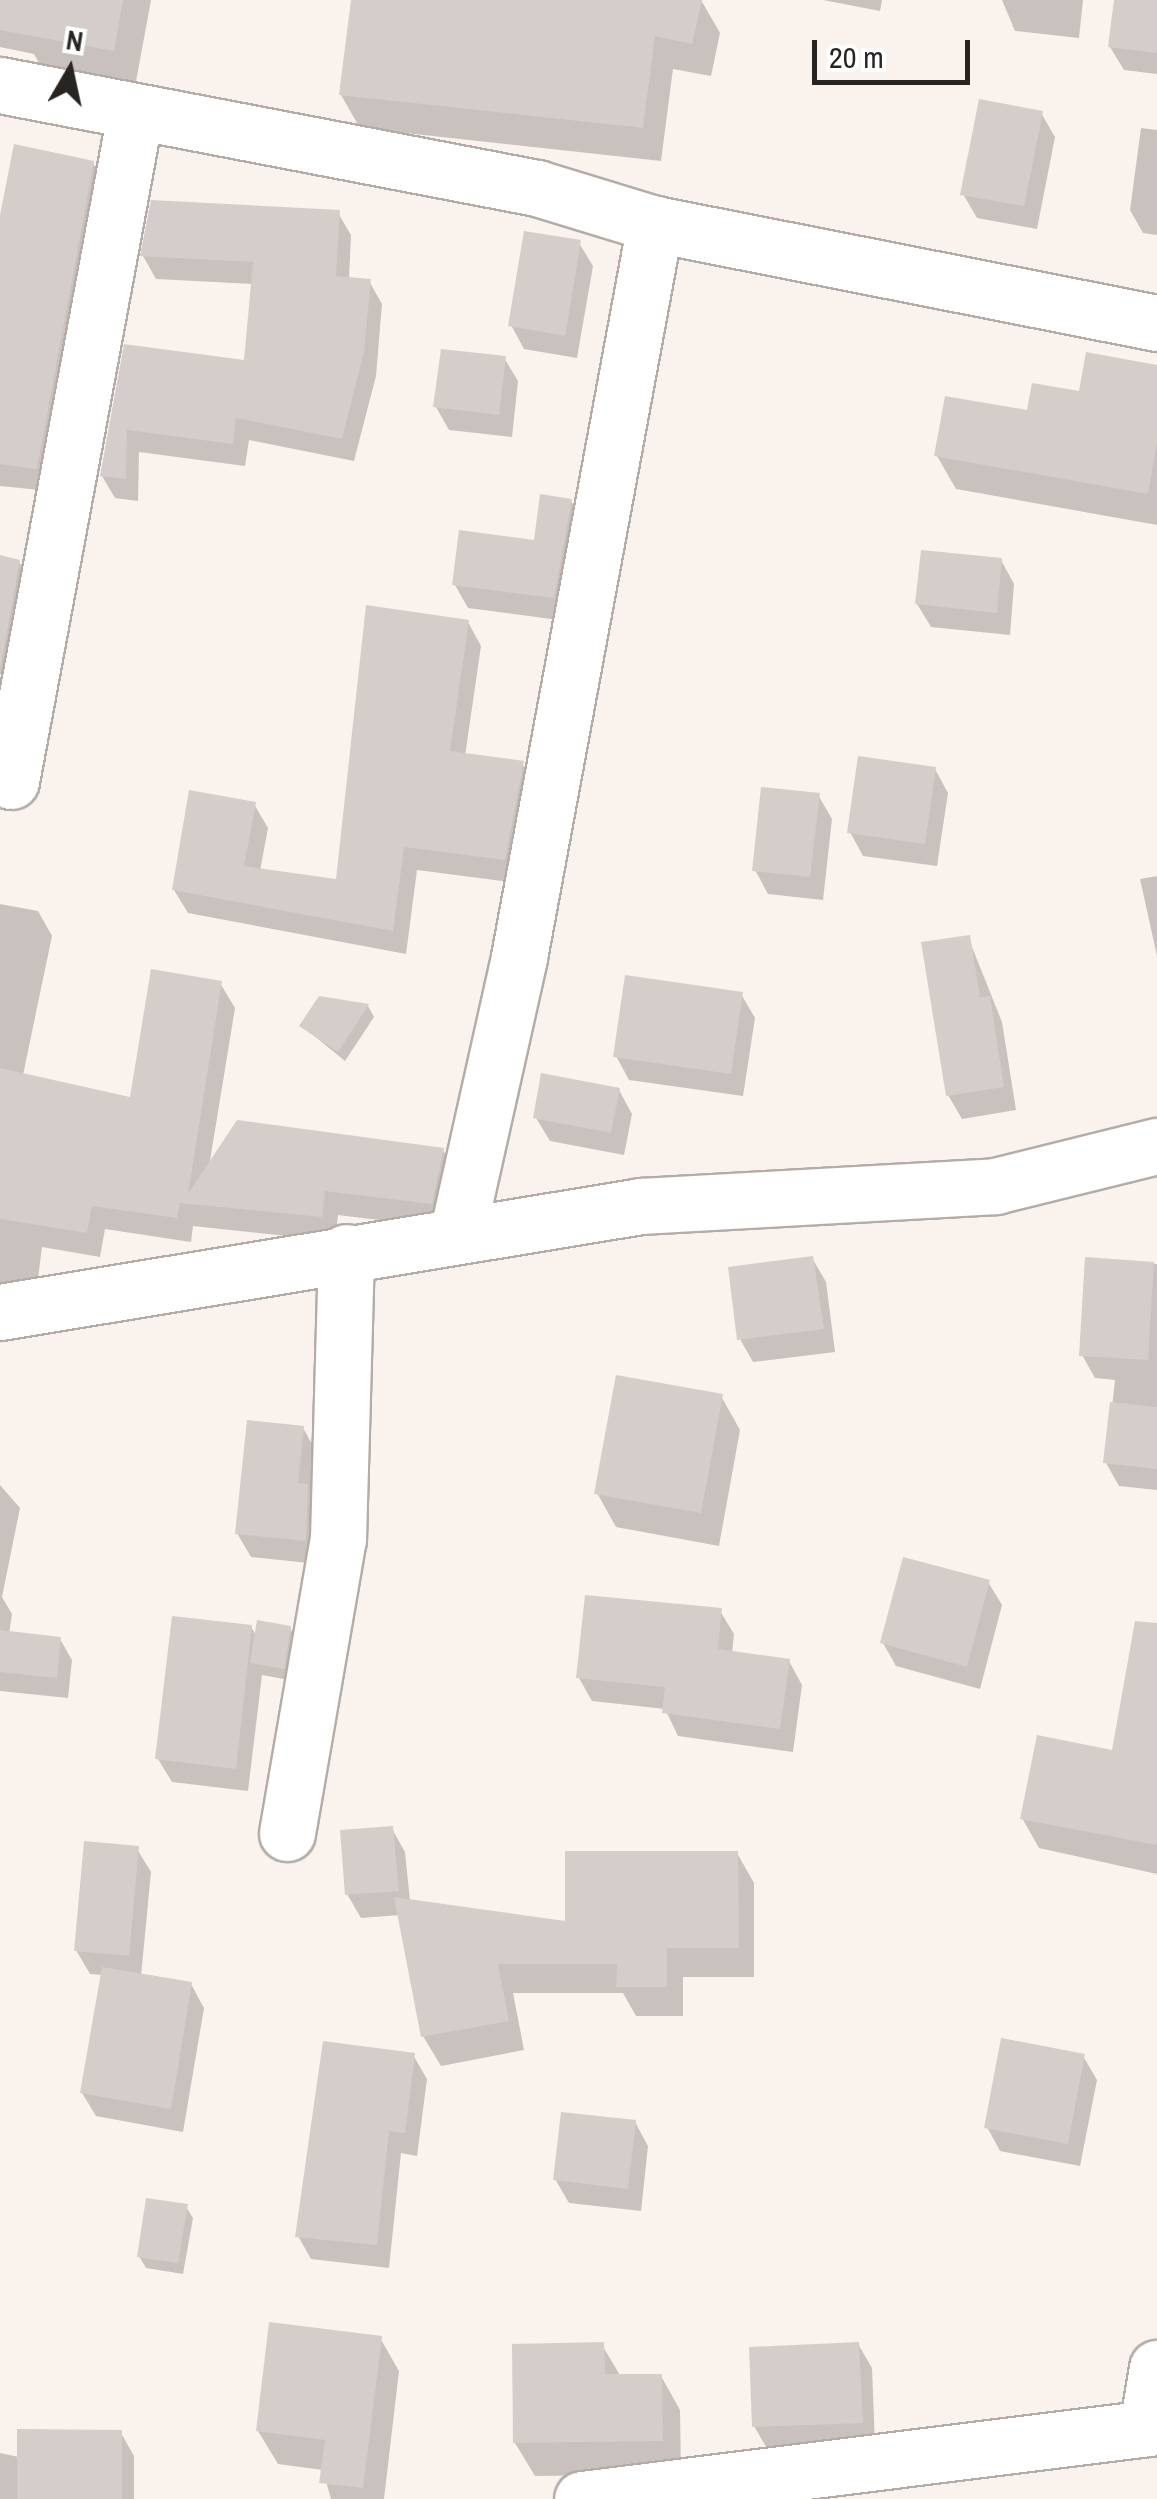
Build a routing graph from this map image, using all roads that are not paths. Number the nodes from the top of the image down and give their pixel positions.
1 (0, 84) edge
2 (135, 114) junction
3 (655, 224) junction
4 (1157, 322) edge
5 (11, 781) dead end
6 (1157, 1146) edge
7 (456, 1235) junction
8 (346, 1252) junction
9 (0, 1312) edge
10 (287, 1834) dead end
11 (1157, 2368) edge
12 (1152, 2428) edge
13 (582, 2499) edge

1 - 2 street
2 - 3 street
2 - 5 street
3 - 4 street
3 - 7 street
6 - 7 street
7 - 8 street
8 - 9 street
8 - 10 street
11 - 12 street
12 - 13 street

